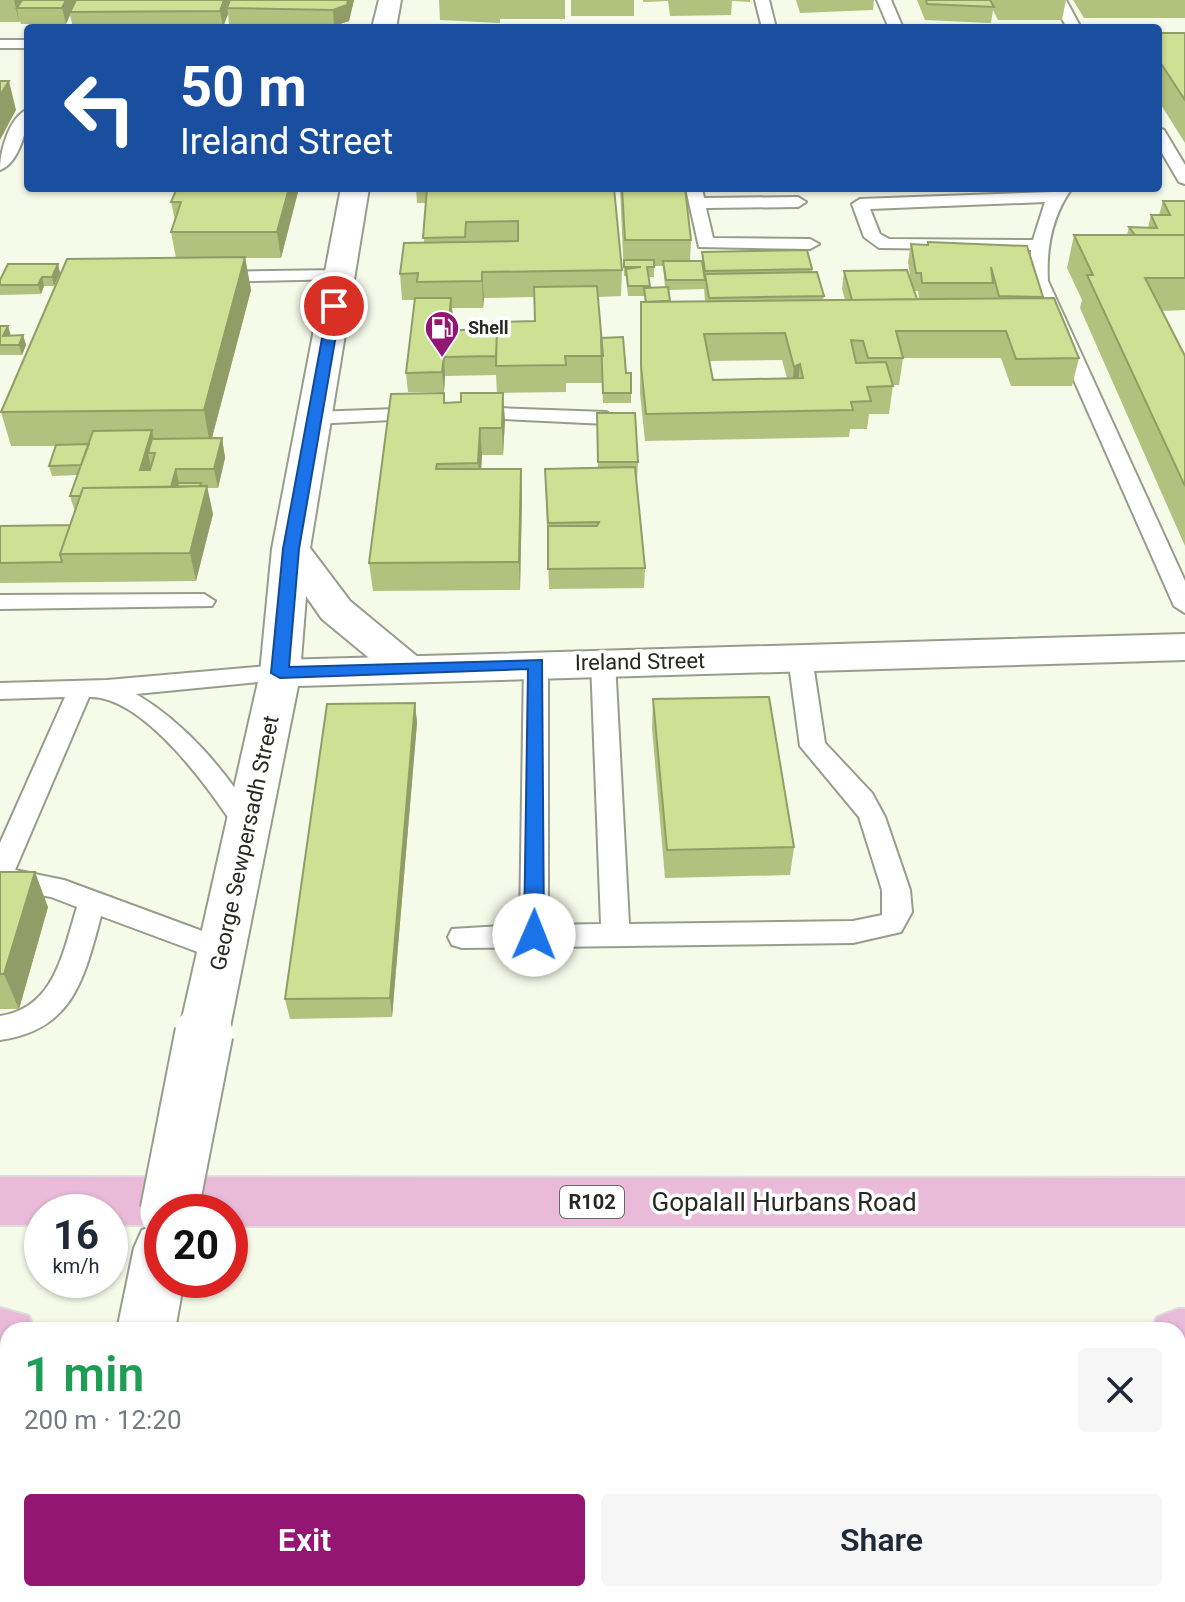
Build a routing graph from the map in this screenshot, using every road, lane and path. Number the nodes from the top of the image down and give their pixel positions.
1 (390, 0) edge
2 (762, 0) edge
3 (884, 0) edge
4 (1059, 0) edge
5 (385, 24) edge
6 (768, 24) edge
7 (894, 24) edge
8 (1072, 24) edge
9 (0, 44) edge
10 (24, 44) edge
11 (24, 121) edge
12 (1162, 140) edge
13 (0, 165) edge
14 (1162, 175) edge
15 (1184, 177) edge
16 (354, 192) edge
17 (1060, 193) edge
18 (695, 196) edge
19 (947, 201) junction
20 (798, 202) dead end
21 (810, 244) dead end
22 (968, 245) junction
23 (1042, 245) junction
24 (339, 275) junction
25 (199, 277) edge
26 (314, 418) junction
27 (606, 418) edge
28 (291, 549) junction
29 (204, 601) dead end
30 (0, 602) edge
31 (1185, 606) edge
32 (1185, 647) edge
33 (800, 657) junction
34 (603, 661) junction
35 (536, 663) junction
36 (405, 667) junction
37 (280, 673) junction
38 (81, 688) junction
39 (107, 688) junction
40 (0, 691) edge
41 (248, 827) junction
42 (0, 875) edge
43 (92, 901) junction
44 (615, 934) junction
45 (534, 935) junction
46 (462, 937) dead end
47 (222, 950) junction
48 (0, 1028) edge
49 (172, 1194) edge
50 (0, 1201) edge
51 (1185, 1202) edge
52 (152, 1298) edge
53 (148, 1322) edge

1 - 5 street
2 - 6 lane
3 - 7 lane
4 - 8 lane
9 - 10 lane
11 - 13 lane
12 - 15 lane
14 - 15 lane
16 - 24 street, George Sewpersadh Street
17 - 19 lane
17 - 23 lane
18 - 20 lane
18 - 21 lane
19 - 22 lane
19 - 22 lane
22 - 23 lane
23 - 31 lane
24 - 25 lane
24 - 26 street, George Sewpersadh Street
26 - 27 lane
26 - 28 street, George Sewpersadh Street
28 - 36 street
28 - 37 street, George Sewpersadh Street
29 - 30 lane
32 - 33 street, Ireland Street
33 - 34 street, Ireland Street
33 - 44 lane
34 - 35 street, Ireland Street
34 - 44 lane
35 - 36 street, Ireland Street
35 - 45 lane
36 - 37 street, Ireland Street
37 - 39 lane, Ireland Street
37 - 41 street, George Sewpersadh Street
38 - 39 lane, Ireland Street
38 - 40 lane, Ireland Street
38 - 42 lane
39 - 41 lane
41 - 47 street, George Sewpersadh Street
42 - 43 lane
43 - 47 lane
43 - 48 lane
44 - 45 lane
45 - 46 lane
47 - 49 street, George Sewpersadh Street, bridge
50 - 51 main road, Gopalall Hurbans Road / R102
52 - 53 street

